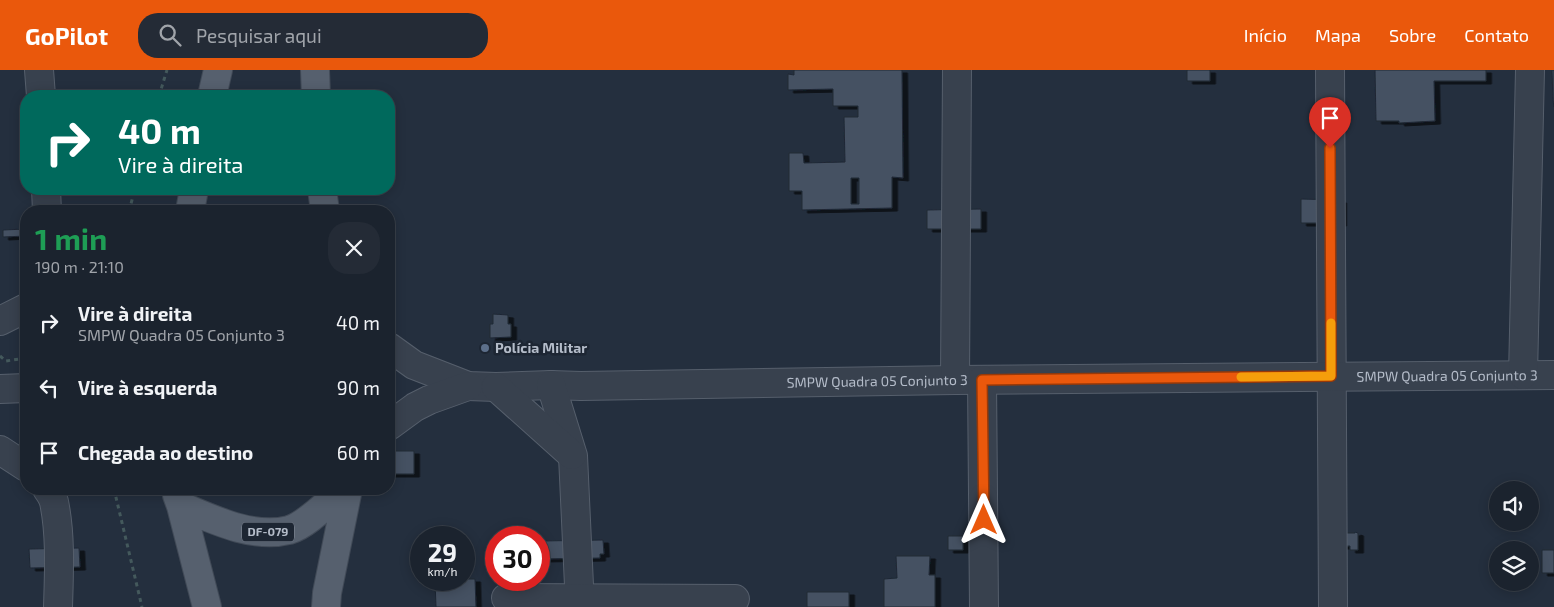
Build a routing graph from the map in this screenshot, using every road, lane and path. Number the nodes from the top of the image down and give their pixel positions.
1 (39, 70) edge
2 (167, 70) edge
3 (218, 70) edge
4 (315, 70) edge
5 (956, 70) edge
6 (1330, 70) edge
7 (1530, 70) edge
8 (40, 90) edge
9 (161, 90) edge
10 (213, 90) edge
11 (316, 90) edge
12 (20, 311) edge
13 (0, 321) edge
14 (395, 351) edge
15 (0, 356) edge
16 (20, 359) edge
17 (1523, 375) junction
18 (1554, 375) edge
19 (1331, 376) junction
20 (955, 380) junction
21 (982, 380) junction
22 (550, 385) junction
23 (468, 386) junction
24 (496, 387) junction
25 (20, 388) edge
26 (0, 389) edge
27 (395, 422) edge
28 (0, 450) edge
29 (573, 456) junction
30 (20, 463) edge
31 (50, 495) edge
32 (115, 495) edge
33 (338, 495) edge
34 (345, 495) edge
35 (178, 497) edge
36 (506, 598) dead end
37 (735, 599) dead end
38 (580, 603) edge
39 (58, 607) edge
40 (142, 607) edge
41 (207, 607) edge
42 (326, 607) edge
43 (984, 607) edge
44 (1333, 607) edge

1 - 8 street
2 - 9 path
3 - 10 main road
4 - 11 main road
5 - 20 street
6 - 19 street
7 - 17 street
12 - 13 street
14 - 23 street
15 - 16 path
17 - 18 street, SMPW Quadra 05 Conjunto 3
17 - 19 street, SMPW Quadra 05 Conjunto 3
19 - 21 street, SMPW Quadra 05 Conjunto 3
19 - 44 street
20 - 21 street, SMPW Quadra 05 Conjunto 3
20 - 22 street, SMPW Quadra 05 Conjunto 3
21 - 43 street
22 - 24 street, SMPW Quadra 05 Conjunto 3
22 - 29 street
23 - 24 street, SMPW Quadra 05 Conjunto 3
23 - 27 street
24 - 29 street
25 - 26 street
28 - 30 street
29 - 38 street
31 - 39 street
32 - 40 path
33 - 35 main road, DF-079
34 - 42 main road, DF-079
35 - 41 main road, DF-079
36 - 38 street
37 - 38 street

